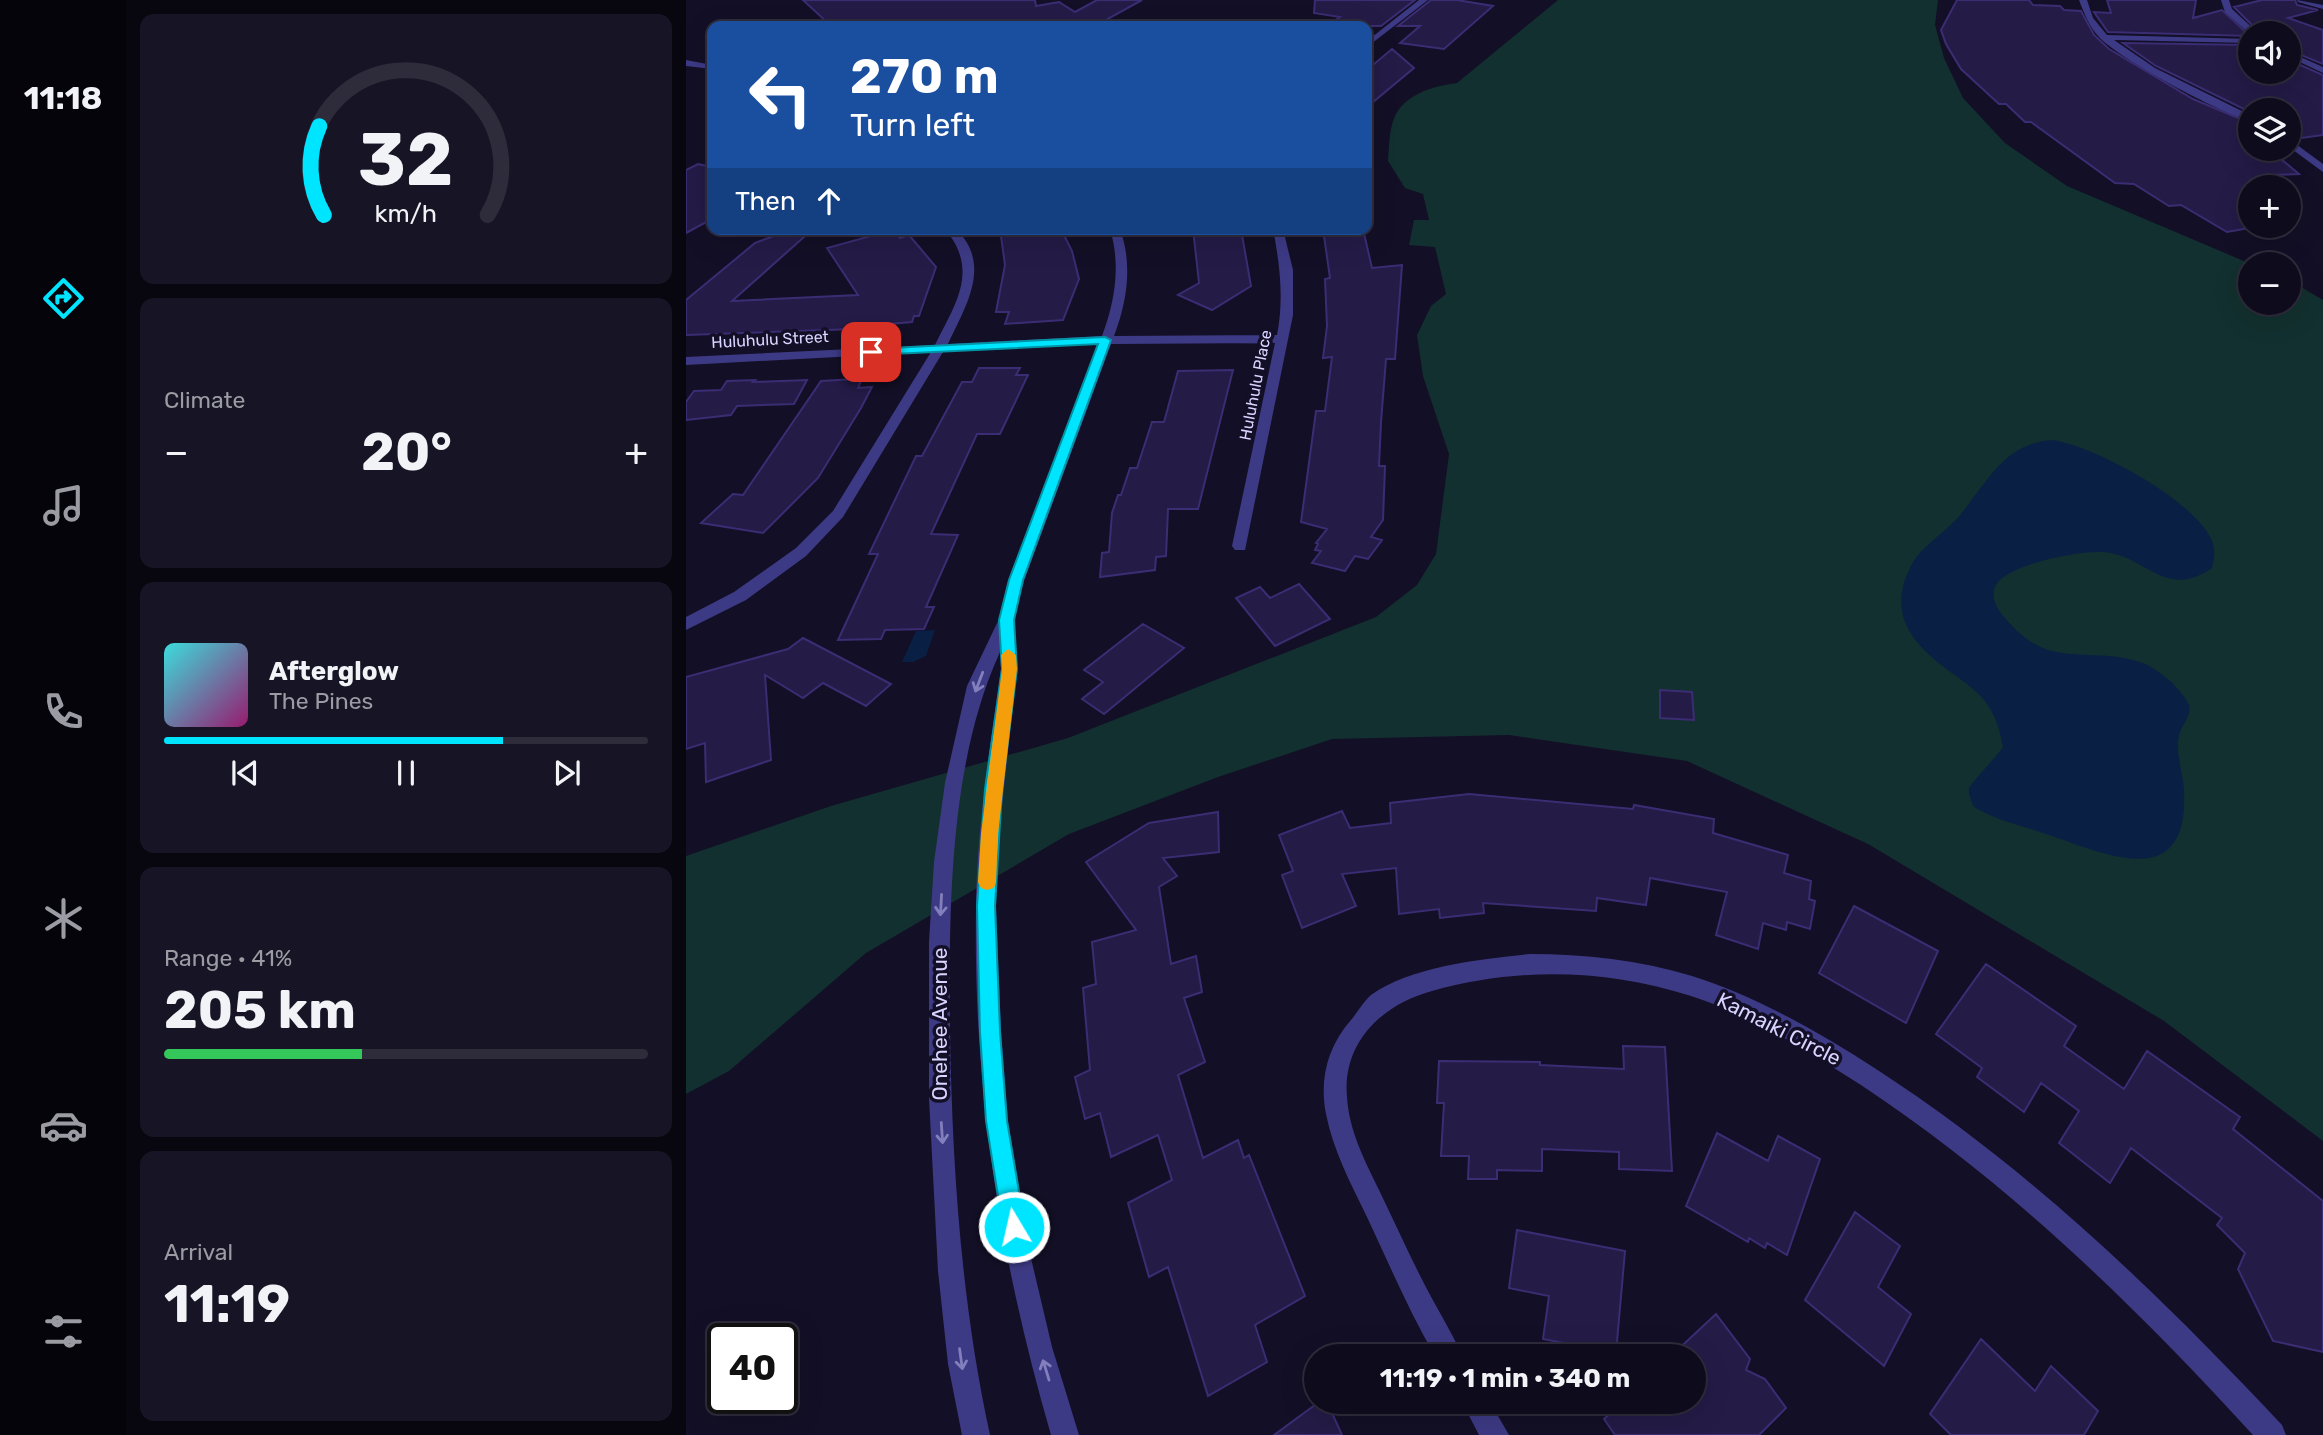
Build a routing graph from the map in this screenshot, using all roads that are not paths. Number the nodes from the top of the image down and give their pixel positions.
1 (1424, 0) edge
2 (2083, 0) edge
3 (2225, 0) edge
4 (2301, 0) edge
5 (2323, 7) edge
6 (2240, 21) edge
7 (2104, 37) junction
8 (1372, 41) edge
9 (2238, 41) edge
10 (2301, 60) edge
11 (686, 63) edge
12 (707, 66) edge
13 (2323, 70) edge
14 (2238, 112) edge
15 (2301, 152) edge
16 (2323, 169) edge
17 (956, 235) edge
18 (1117, 235) edge
19 (1279, 235) edge
20 (1282, 339) junction
21 (1105, 340) junction
22 (939, 349) junction
23 (686, 361) edge
24 (1240, 546) dead end
25 (1006, 620) junction
26 (686, 624) edge
27 (1443, 1344) edge
28 (1482, 1414) edge
29 (976, 1435) edge
30 (1065, 1435) edge
31 (1495, 1435) edge
32 (2272, 1435) edge

1 - 8 street
2 - 7 street
3 - 6 street
4 - 5 street
7 - 9 street
7 - 14 street
10 - 13 street
11 - 12 street
15 - 16 street
17 - 22 street
18 - 21 street, Onehee Avenue
19 - 20 street, Huluhulu Place
20 - 21 street, Huluhulu Street
20 - 24 street, Huluhulu Place
21 - 22 street, Huluhulu Street
21 - 25 street, Onehee Avenue
22 - 23 street, Huluhulu Street
22 - 26 street
25 -> 29 street, Onehee Avenue
30 -> 25 street, Onehee Avenue
27 - 32 street, Kamaiki Circle
28 - 31 street

